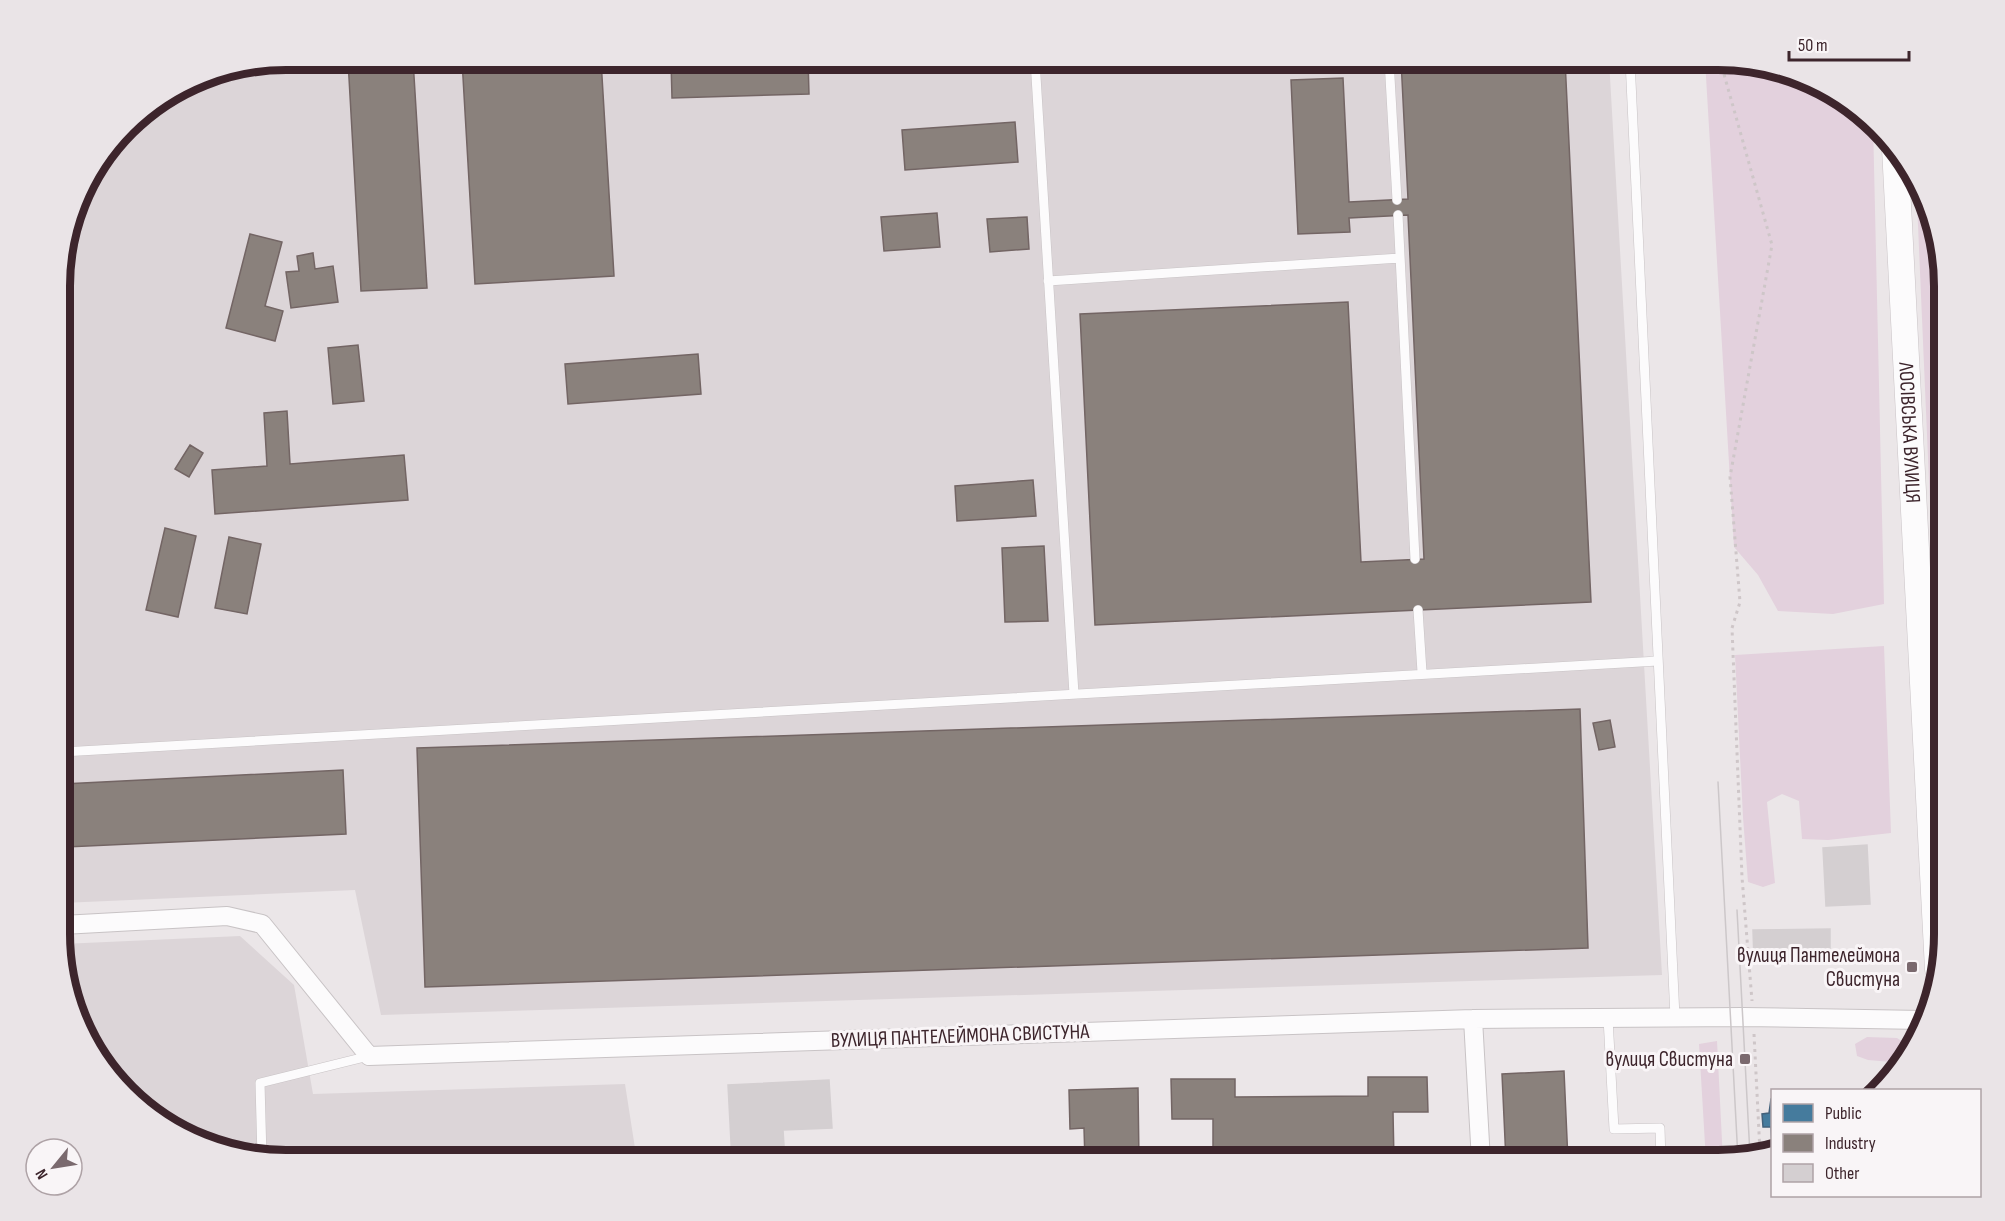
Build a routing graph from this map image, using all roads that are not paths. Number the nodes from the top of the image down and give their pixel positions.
1 (1036, 70) edge
2 (1390, 70) edge
3 (1630, 70) edge
4 (1896, 163) edge
5 (1397, 200) dead end
6 (1398, 215) dead end
7 (1400, 258) junction
8 (1048, 281) junction
9 (1415, 559) dead end
10 (1418, 610) dead end
11 (1658, 661) junction
12 (1422, 672) dead end
13 (1074, 694) junction
14 (70, 752) edge
15 (1934, 893) edge
16 (70, 925) edge
17 (1675, 1017) junction
18 (1473, 1018) junction
19 (1608, 1018) junction
20 (1917, 1020) edge
21 (369, 1056) junction
22 (262, 1149) edge
23 (1480, 1150) edge
24 (1661, 1150) edge

1 - 8 lane
2 - 5 lane
3 - 11 lane
4 - 15 main road, ЛОСІВСЬКА ВУЛИЦЯ
6 - 7 lane
7 - 8 lane
7 - 9 lane
8 - 13 lane
10 - 12 lane
11 - 13 lane
11 - 17 lane
13 - 14 lane
16 - 21 street
17 - 19 street, ВУЛИЦЯ ПАНТЕЛЕЙМОНА СВИСТУНА
17 - 20 street, ВУЛИЦЯ ПАНТЕЛЕЙМОНА СВИСТУНА
18 - 19 street, ВУЛИЦЯ ПАНТЕЛЕЙМОНА СВИСТУНА
18 - 21 street, ВУЛИЦЯ ПАНТЕЛЕЙМОНА СВИСТУНА
18 - 23 street
19 - 24 lane
21 - 22 lane

